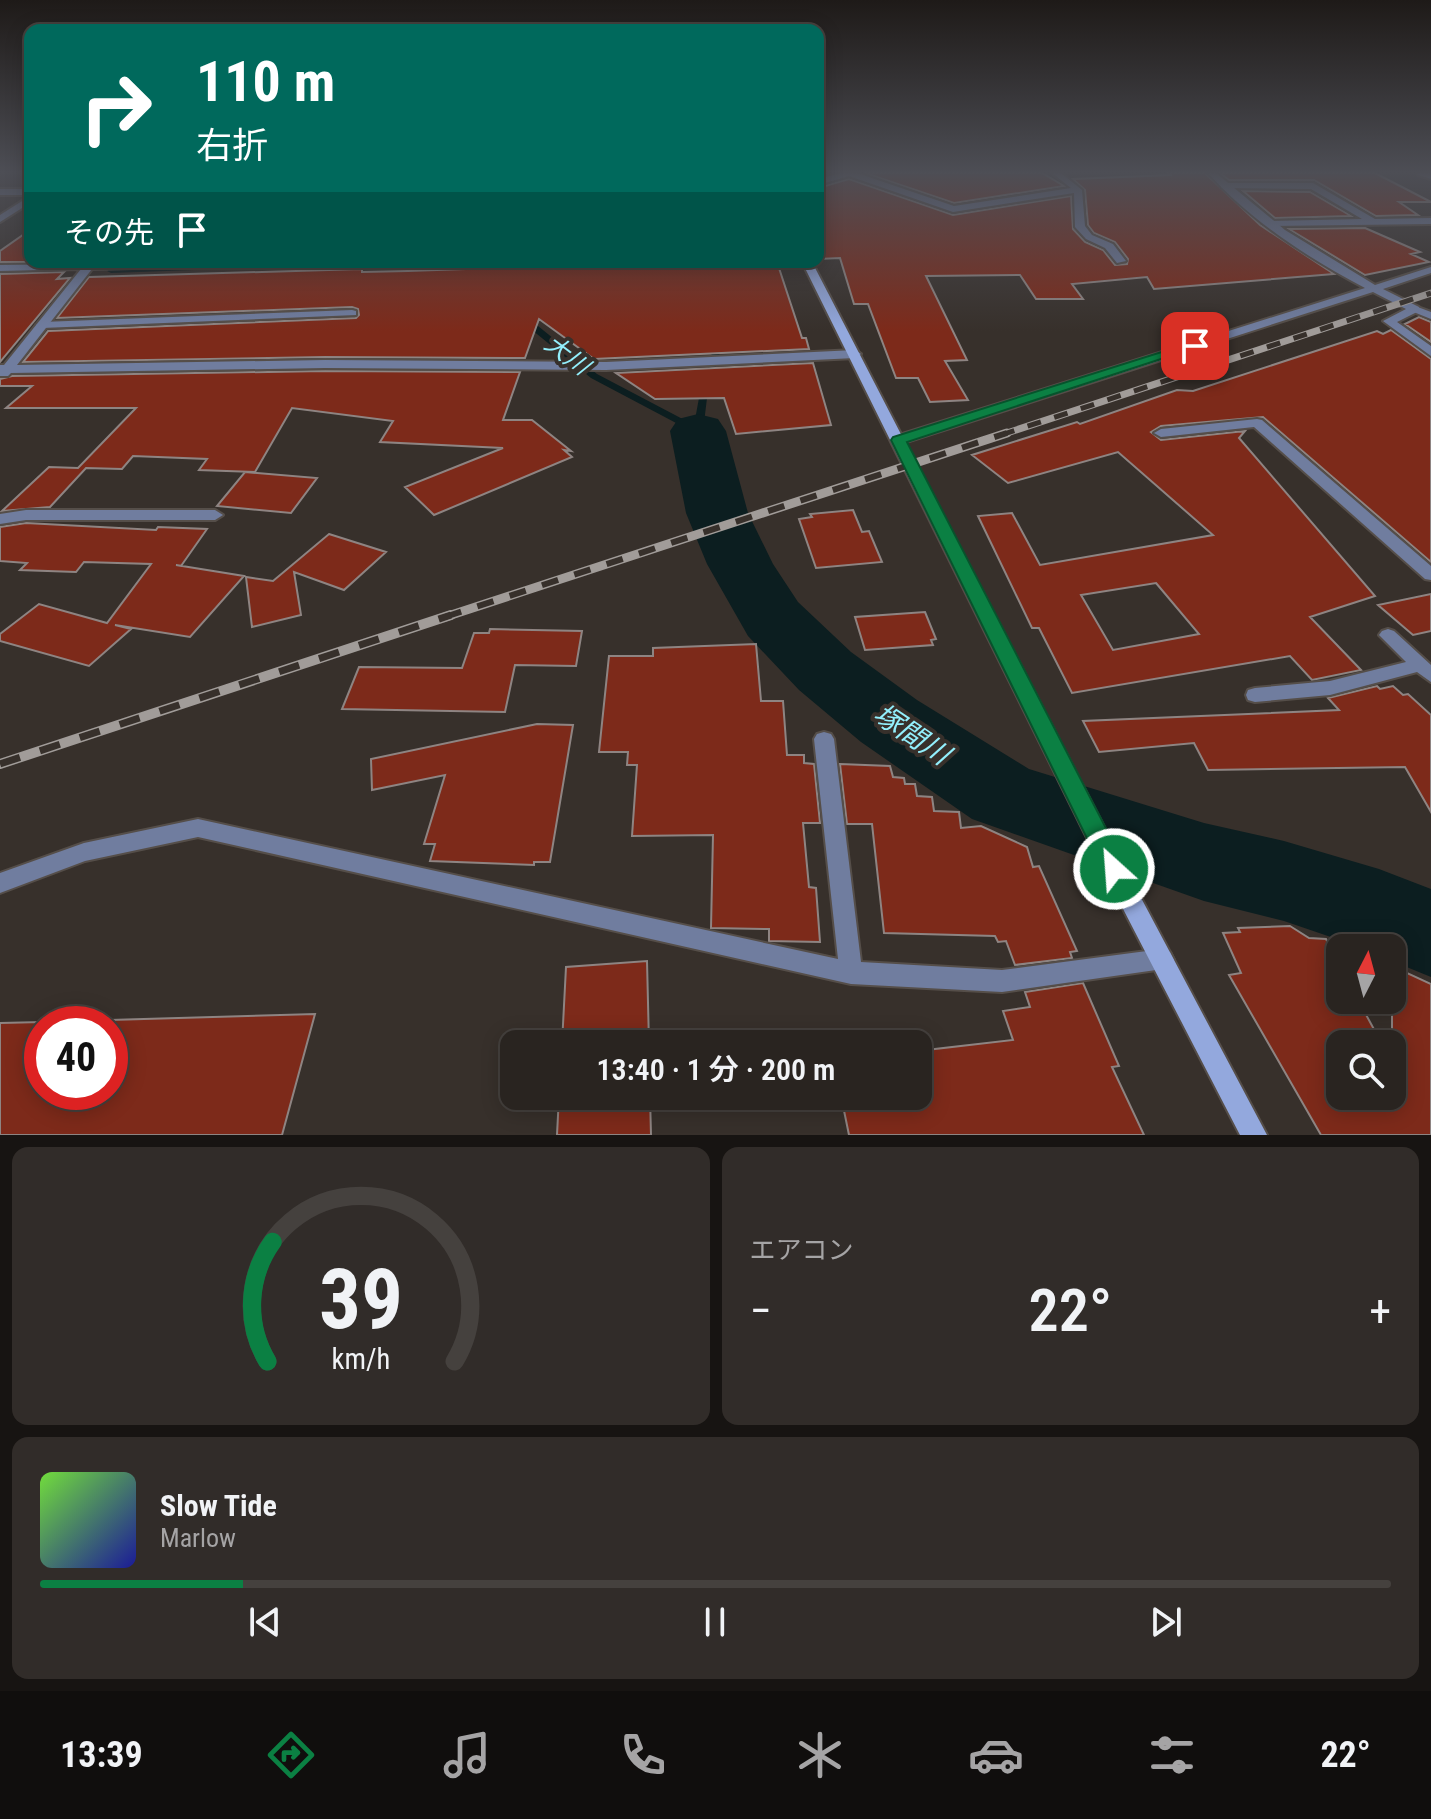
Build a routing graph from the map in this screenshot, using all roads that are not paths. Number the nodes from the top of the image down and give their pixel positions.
1 (1080, 226) edge
2 (1274, 226) edge
3 (1121, 261) dead end
4 (24, 267) edge
5 (0, 268) edge
6 (88, 268) edge
7 (810, 268) edge
8 (1431, 270) edge
9 (1372, 289) junction
10 (1415, 309) junction
11 (352, 313) dead end
12 (1431, 316) edge
13 (42, 325) junction
14 (1431, 352) edge
15 (855, 354) junction
16 (3, 372) edge
17 (1161, 433) dead end
18 (898, 440) junction
19 (215, 515) dead end
20 (0, 519) edge
21 (1431, 575) edge
22 (1388, 635) dead end
23 (1425, 670) edge
24 (1255, 695) dead end
25 (824, 739) dead end
26 (0, 883) edge
27 (1162, 960) junction
28 (851, 973) junction
29 (1254, 1135) edge

1 - 3 street
2 - 9 street
4 - 5 street
6 - 13 street
7 - 15 street
8 - 9 street
9 - 10 street
9 - 18 street
10 - 12 street
10 - 14 street
11 - 13 street
13 - 16 street
15 - 16 street
15 - 18 street
17 - 21 street
18 - 27 street
19 - 20 street
22 - 23 street
23 - 24 street
25 - 28 street
26 - 28 street
27 - 28 street
27 - 29 street

